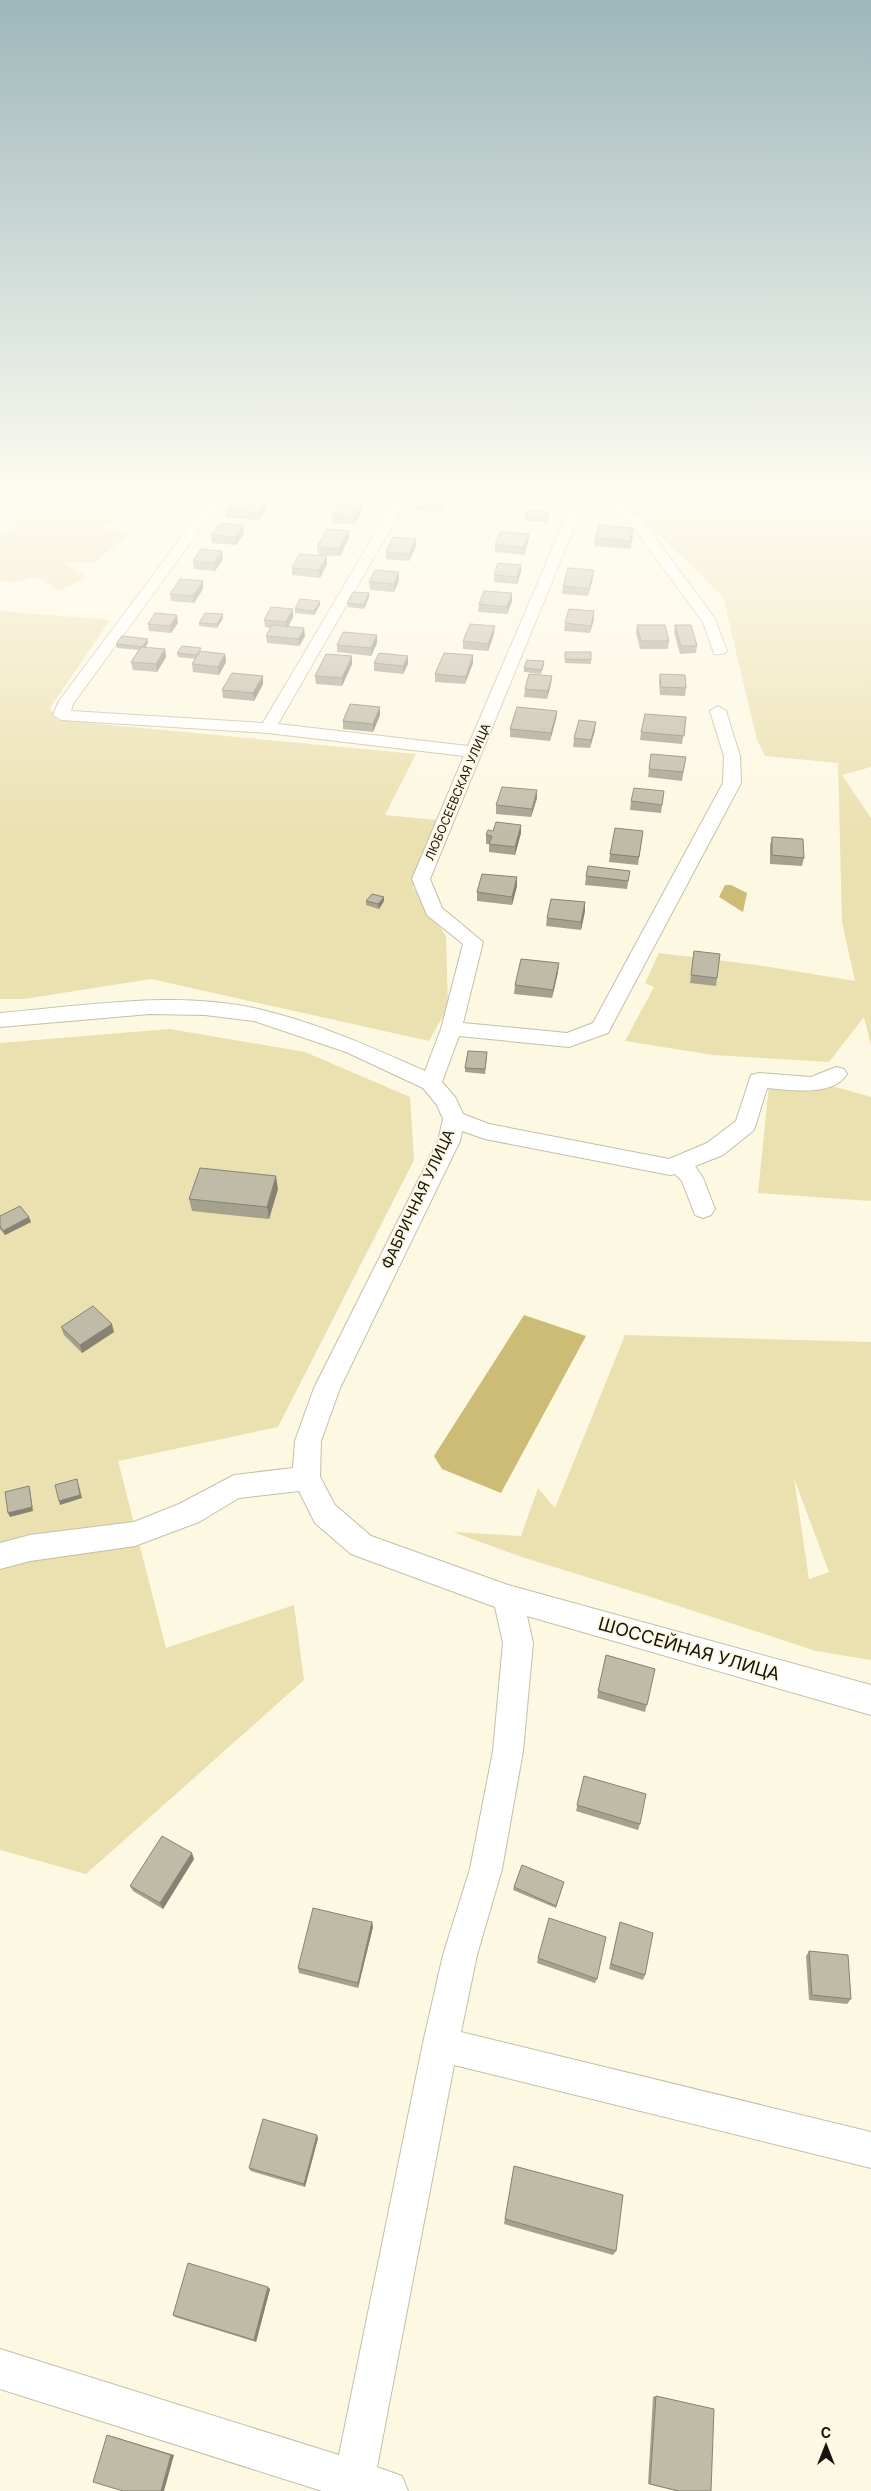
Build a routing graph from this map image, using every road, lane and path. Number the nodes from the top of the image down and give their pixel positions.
1 (136, 607) edge
2 (338, 607) edge
3 (535, 607) edge
4 (699, 607) edge
5 (719, 651) dead end
6 (718, 711) dead end
7 (268, 728) junction
8 (474, 752) junction
9 (0, 1020) edge
10 (451, 1029) junction
11 (836, 1074) dead end
12 (431, 1083) junction
13 (454, 1119) junction
14 (680, 1164) junction
15 (703, 1209) dead end
16 (306, 1478) junction
17 (0, 1556) edge
18 (508, 1598) junction
19 (871, 1700) edge
20 (441, 2043) junction
21 (871, 2150) edge
22 (0, 2369) edge
23 (365, 2487) edge

1 - 7 street
2 - 7 street
3 - 8 street, ЛЮБОСЕЕВСКАЯ УЛИЦА
4 - 5 street
6 - 10 street
7 - 8 street
8 - 10 street, ЛЮБОСЕЕВСКАЯ УЛИЦА
9 - 12 street, ФАБРИЧНАЯ УЛИЦА
10 - 12 street, ЛЮБОСЕЕВСКАЯ УЛИЦА
11 - 14 street
12 - 13 street, ФАБРИЧНАЯ УЛИЦА
13 - 14 street
13 - 16 street, ФАБРИЧНАЯ УЛИЦА
14 - 15 street
16 - 17 street
16 - 18 street
18 - 19 street, ШОССЕЙНАЯ УЛИЦА
18 - 20 street
20 - 21 street
20 - 23 street
22 - 23 street

